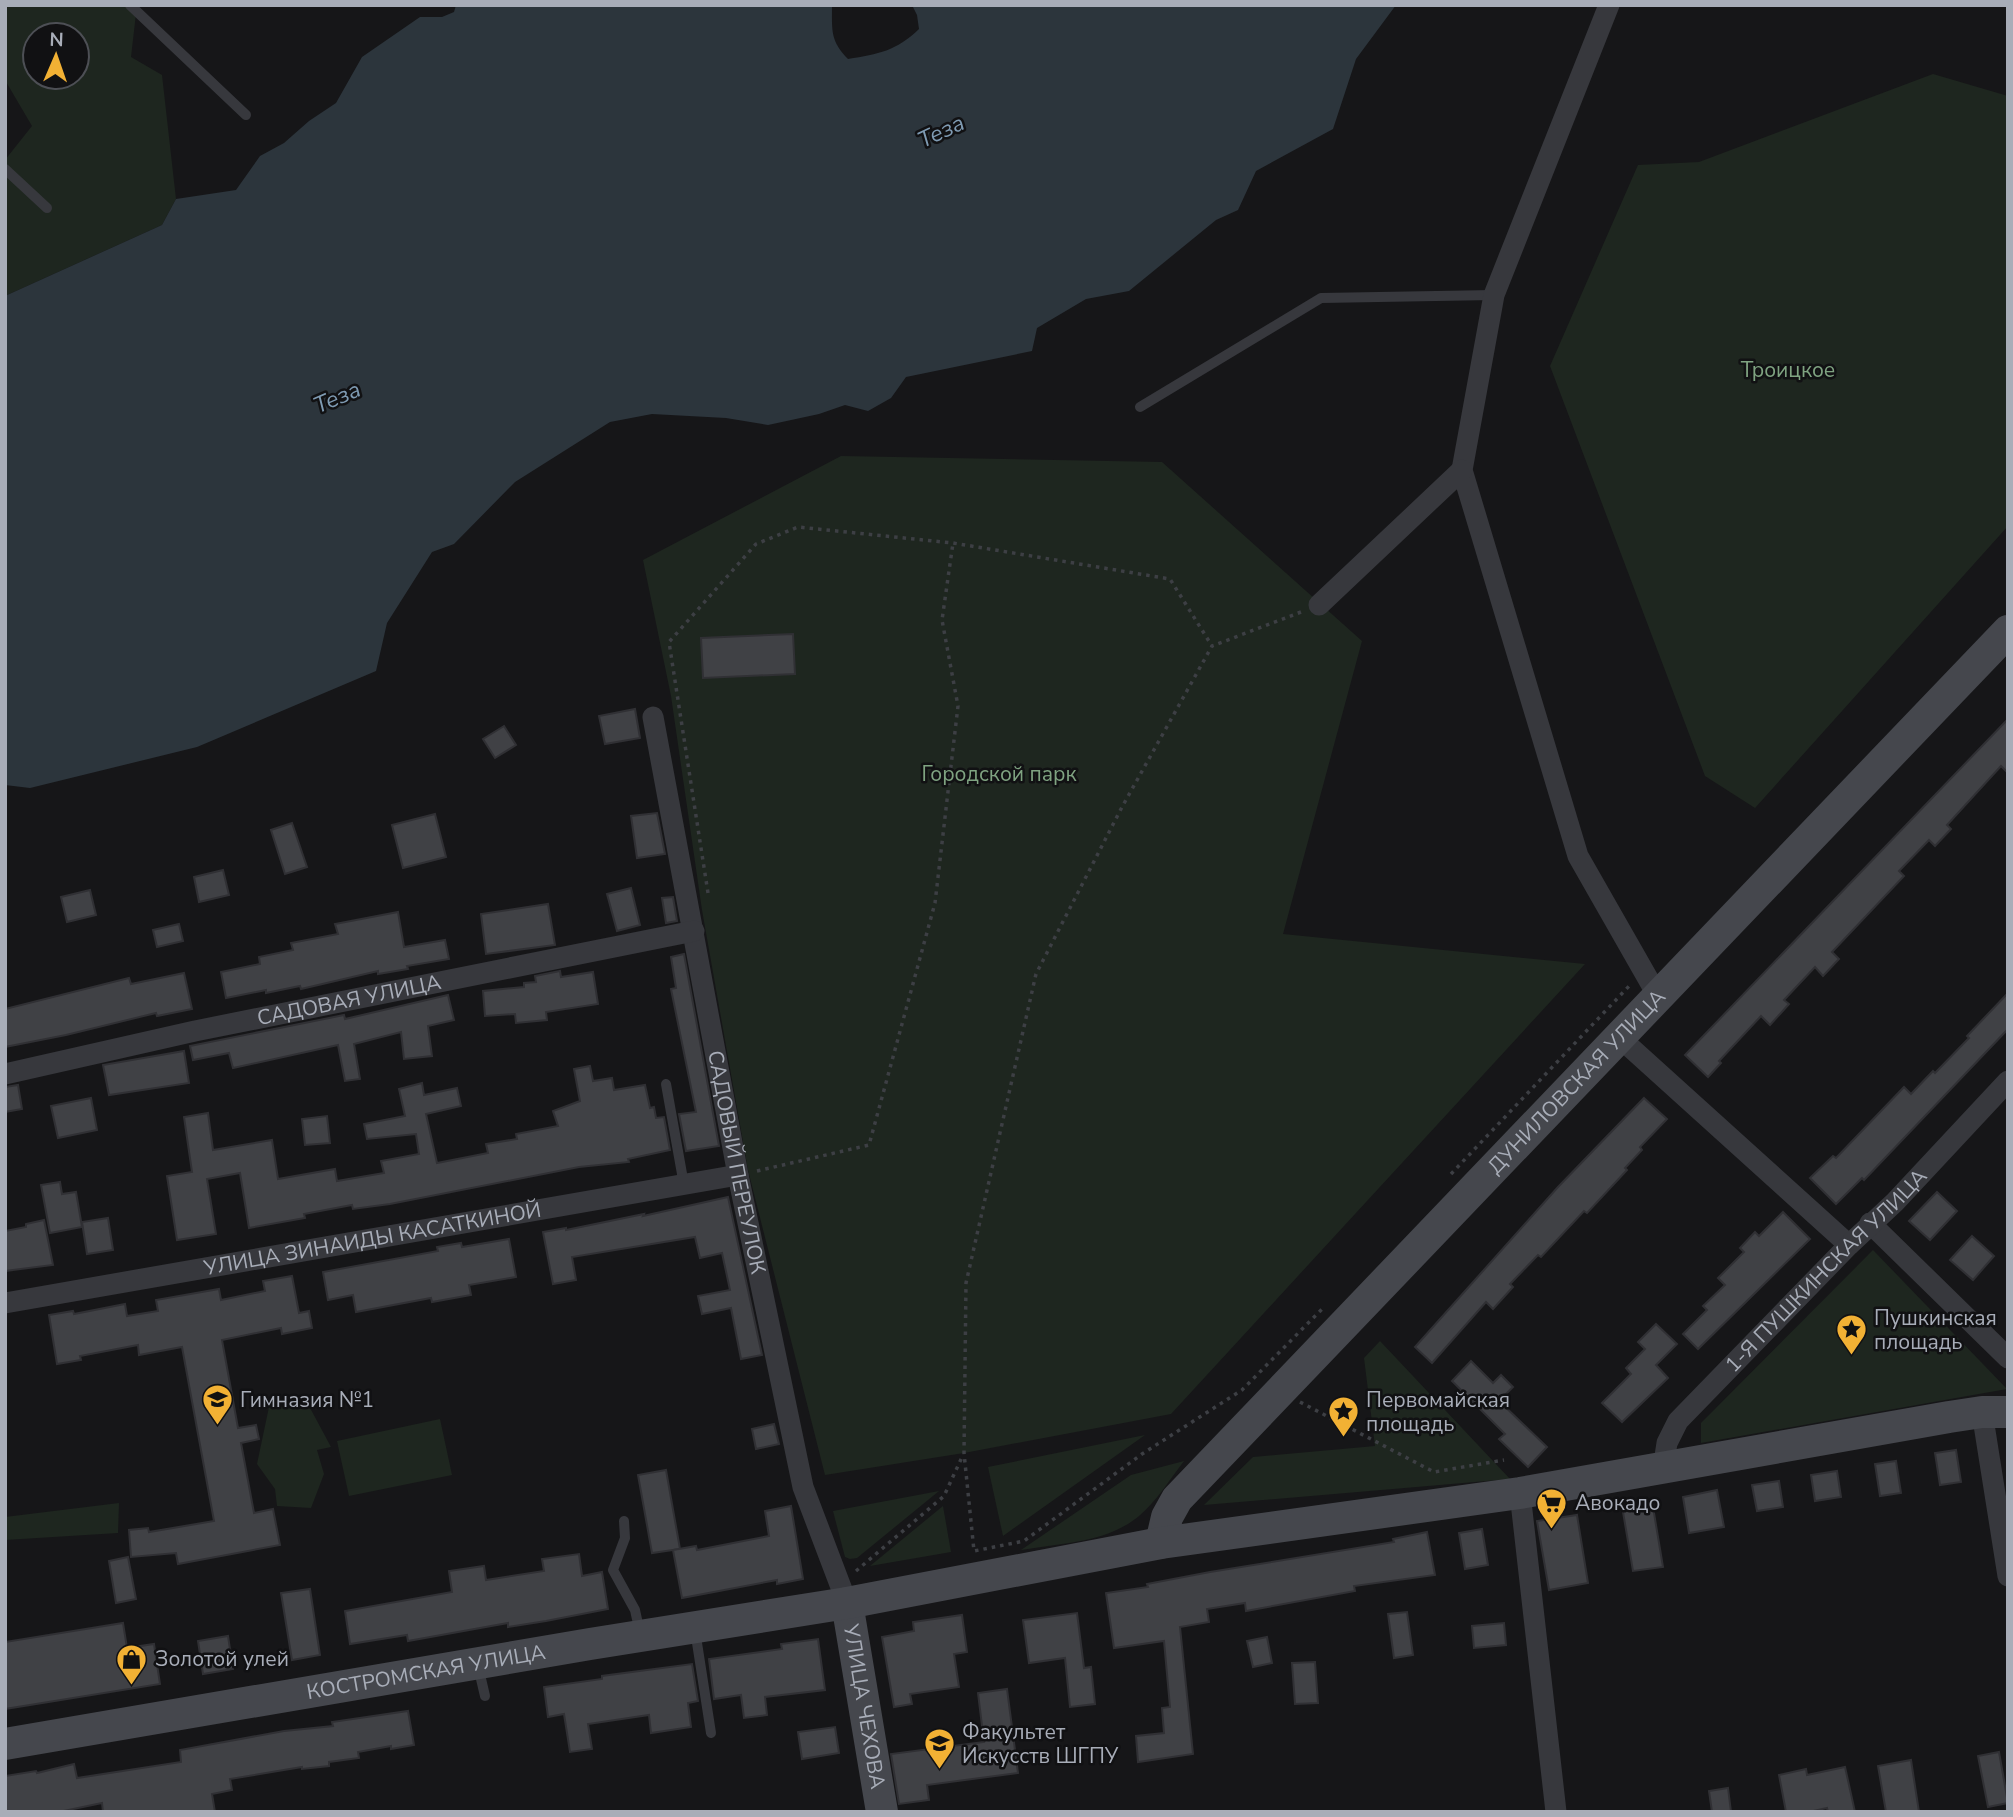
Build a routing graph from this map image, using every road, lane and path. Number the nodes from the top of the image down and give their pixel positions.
1 (130, 5) edge
2 (1609, 5) edge
3 (246, 115) dead end
4 (5, 169) edge
5 (47, 208) dead end
6 (1494, 295) junction
7 (1140, 407) dead end
8 (1462, 470) junction
9 (953, 543) junction
10 (1319, 605) joint
11 (2008, 631) edge
12 (1212, 646) junction
13 (653, 717) dead end
14 (708, 893) dead end
15 (694, 931) junction
16 (1643, 971) junction
17 (1659, 998) junction
18 (1620, 1038) junction
19 (5, 1074) edge
20 (2008, 1080) edge
21 (666, 1084) dead end
22 (738, 1175) junction
23 (1442, 1183) dead end
24 (684, 1185) junction
25 (1870, 1223) junction
26 (1849, 1245) junction
27 (1331, 1299) dead end
28 (5, 1303) edge
29 (2008, 1358) edge
30 (1280, 1392) junction
31 (1995, 1412) edge
32 (964, 1453) junction
33 (1504, 1460) dead end
34 (1663, 1469) junction
35 (1520, 1493) junction
36 (624, 1521) dead end
37 (1161, 1544) junction
38 (855, 1573) dead end
39 (2008, 1576) edge
40 (847, 1603) junction
41 (695, 1627) junction
42 (640, 1636) junction
43 (478, 1663) junction
44 (485, 1696) dead end
45 (711, 1733) dead end
46 (5, 1744) edge
47 (882, 1812) edge
48 (1556, 1812) edge

1 - 3 lane
2 - 6 street
4 - 5 lane
6 - 7 lane
6 - 8 street
8 - 10 street
8 - 16 street
9 - 12 path
9 - 14 path
9 - 22 path
10 - 12 path
11 - 17 main road, ДУНИЛОВСКАЯ УЛИЦА
12 - 32 path
13 - 15 street, САДОВЫЙ ПЕРЕУЛОК
15 - 19 street, САДОВАЯ УЛИЦА
15 - 22 street, САДОВЫЙ ПЕРЕУЛОК
16 - 17 street
16 - 23 path
17 - 18 main road, ДУНИЛОВСКАЯ УЛИЦА
18 - 26 street
18 - 30 main road, ДУНИЛОВСКАЯ УЛИЦА
20 - 25 street, 1-Я ПУШКИНСКАЯ УЛИЦА
21 - 24 lane
22 - 24 street, УЛИЦА ЗИНАИДЫ КАСАТКИНОЙ
22 - 40 street, САДОВЫЙ ПЕРЕУЛОК
24 - 28 street, УЛИЦА ЗИНАИДЫ КАСАТКИНОЙ
25 - 26 street, 1-Я ПУШКИНСКАЯ УЛИЦА
25 - 29 street
26 - 34 street, 1-Я ПУШКИНСКАЯ УЛИЦА
27 - 32 path
30 - 33 path
30 - 37 main road, ДУНИЛОВСКАЯ УЛИЦА
31 - 34 main road
31 - 39 street
32 - 38 path
34 - 35 main road
35 - 37 main road
35 - 48 street
36 - 42 lane
37 - 40 main road
40 - 41 main road, КОСТРОМСКАЯ УЛИЦА
40 - 47 main road, УЛИЦА ЧЕХОВА
41 - 42 main road, КОСТРОМСКАЯ УЛИЦА
41 - 45 lane
42 - 43 main road, КОСТРОМСКАЯ УЛИЦА
43 - 44 lane
43 - 46 main road, КОСТРОМСКАЯ УЛИЦА

